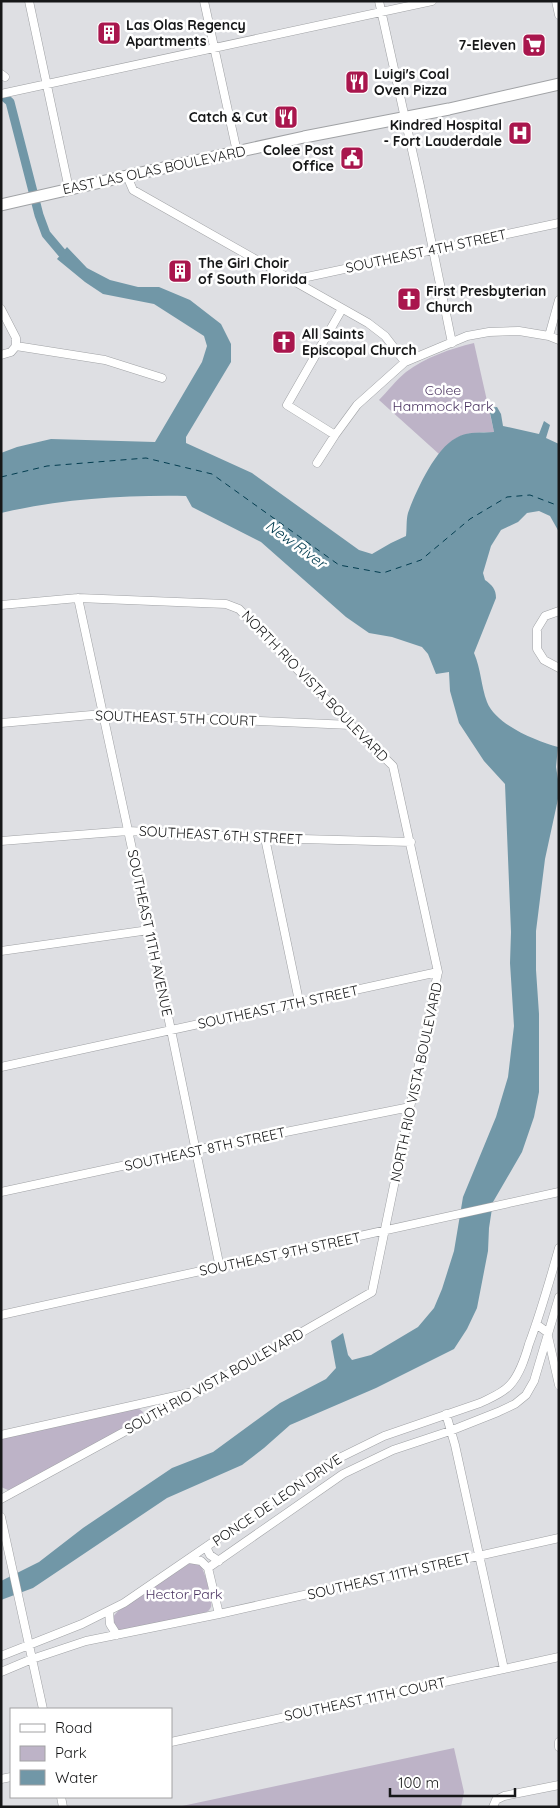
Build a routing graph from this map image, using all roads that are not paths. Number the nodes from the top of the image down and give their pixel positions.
1 (29, 1) edge
2 (204, 1) edge
3 (379, 1) edge
4 (432, 1) edge
5 (556, 1) edge
6 (382, 12) junction
7 (559, 15) edge
8 (214, 48) junction
9 (46, 84) junction
10 (559, 84) edge
11 (1, 94) edge
12 (404, 118) junction
13 (237, 152) junction
14 (127, 176) junction
15 (69, 189) junction
16 (1, 204) edge
17 (559, 223) edge
18 (433, 250) junction
19 (293, 280) junction
20 (559, 300) edge
21 (1, 308) edge
22 (342, 309) junction
23 (549, 336) junction
24 (559, 340) edge
25 (452, 343) junction
26 (16, 346) junction
27 (1, 355) edge
28 (405, 362) junction
29 (162, 378) dead end
30 (335, 434) junction
31 (317, 463) dead end
32 (78, 598) junction
33 (1, 605) edge
34 (559, 611) edge
35 (559, 668) edge
36 (103, 714) junction
37 (1, 723) edge
38 (351, 725) junction
39 (128, 831) junction
40 (265, 838) junction
41 (1, 842) edge
42 (411, 842) junction
43 (149, 930) junction
44 (1, 951) edge
45 (438, 972) junction
46 (299, 1001) junction
47 (171, 1030) junction
48 (1, 1067) edge
49 (410, 1107) junction
50 (196, 1150) junction
51 (1, 1192) edge
52 (559, 1192) edge
53 (384, 1232) junction
54 (559, 1248) edge
55 (220, 1268) junction
56 (559, 1297) edge
57 (1, 1316) edge
58 (536, 1324) junction
59 (547, 1332) junction
60 (559, 1385) edge
61 (198, 1391) junction
62 (141, 1404) junction
63 (446, 1414) junction
64 (145, 1420) junction
65 (450, 1431) junction
66 (1, 1435) edge
67 (1, 1499) edge
68 (1, 1517) edge
69 (559, 1538) edge
70 (206, 1547) junction
71 (480, 1556) junction
72 (189, 1559) junction
73 (218, 1561) junction
74 (208, 1568) junction
75 (109, 1611) junction
76 (219, 1614) junction
77 (117, 1635) junction
78 (29, 1644) junction
79 (1, 1657) edge
80 (559, 1657) edge
81 (32, 1659) junction
82 (504, 1669) junction
83 (3, 1671) edge
84 (43, 1708) edge
85 (172, 1742) edge
86 (559, 1742) edge
87 (559, 1747) edge
88 (559, 1785) edge
89 (493, 1807) edge

1 - 9 street
2 - 8 street
3 - 6 street
4 - 6 street
5 - 7 street
6 - 8 street
6 - 12 street
8 - 9 street
8 - 13 street
9 - 11 street
9 - 15 street
10 - 12 main road, EAST LAS OLAS BOULEVARD
12 - 13 main road, EAST LAS OLAS BOULEVARD
12 - 18 street
13 - 14 main road, EAST LAS OLAS BOULEVARD
14 - 15 main road, EAST LAS OLAS BOULEVARD
14 - 19 street
15 - 16 main road, EAST LAS OLAS BOULEVARD
17 - 18 street, SOUTHEAST 4TH STREET
18 - 19 street, SOUTHEAST 4TH STREET
18 - 25 street
19 - 22 street
20 - 23 street
21 - 26 street
22 - 28 street
22 - 30 street
23 - 24 street
23 - 25 street
25 - 28 street
26 - 27 street
26 - 29 street
28 - 30 street
30 - 31 street
32 - 33 street, NORTH RIO VISTA BOULEVARD
32 - 36 street, SOUTHEAST 11TH AVENUE
32 - 38 street, NORTH RIO VISTA BOULEVARD
34 - 35 street
36 - 37 street, SOUTHEAST 5TH COURT
36 - 38 street, SOUTHEAST 5TH COURT
36 - 39 street, SOUTHEAST 11TH AVENUE
38 - 42 street, NORTH RIO VISTA BOULEVARD
39 - 40 street, SOUTHEAST 6TH STREET
39 - 41 street, SOUTHEAST 6TH STREET
39 - 43 street, SOUTHEAST 11TH AVENUE
40 - 42 street, SOUTHEAST 6TH STREET
40 - 46 street
42 - 45 street, NORTH RIO VISTA BOULEVARD
43 - 44 street
43 - 47 street, SOUTHEAST 11TH AVENUE
45 - 46 street, SOUTHEAST 7TH STREET
45 - 49 street, NORTH RIO VISTA BOULEVARD
46 - 47 street, SOUTHEAST 7TH STREET
47 - 48 street, SOUTHEAST 7TH STREET
47 - 50 street, SOUTHEAST 11TH AVENUE
49 - 50 street, SOUTHEAST 8TH STREET
49 - 53 street, NORTH RIO VISTA BOULEVARD
50 - 51 street, SOUTHEAST 8TH STREET
50 - 55 street, SOUTHEAST 11TH AVENUE
52 - 53 street, SOUTHEAST 9TH STREET
53 - 55 street, SOUTHEAST 9TH STREET
53 - 61 street, SOUTH RIO VISTA BOULEVARD
54 - 58 street, PONCE DE LEON DRIVE
55 - 57 street, SOUTHEAST 9TH STREET
56 - 59 street, PONCE DE LEON DRIVE
58 - 59 street
58 - 63 street, PONCE DE LEON DRIVE
59 - 60 street
59 - 65 street, PONCE DE LEON DRIVE
61 - 62 street
61 - 64 street, SOUTH RIO VISTA BOULEVARD
62 - 64 street
62 - 66 street
63 - 65 street
63 - 70 street, PONCE DE LEON DRIVE
64 - 67 street, SOUTH RIO VISTA BOULEVARD
65 - 71 street
65 - 73 street, PONCE DE LEON DRIVE
68 - 78 street
69 - 71 street, SOUTHEAST 11TH STREET
70 - 72 street, PONCE DE LEON DRIVE
70 - 73 street
71 - 76 street, SOUTHEAST 11TH STREET
71 - 82 street
72 - 74 street
72 - 75 street, PONCE DE LEON DRIVE
73 - 74 street, PONCE DE LEON DRIVE
74 - 76 street
75 - 77 street
75 - 78 street, PONCE DE LEON DRIVE
76 - 77 street, SOUTHEAST 11TH STREET
77 - 81 street, SOUTHEAST 11TH STREET
78 - 79 street, PONCE DE LEON DRIVE
78 - 81 street
79 - 83 street
80 - 82 street, SOUTHEAST 11TH COURT
81 - 83 street
81 - 84 street
82 - 85 street, SOUTHEAST 11TH COURT
86 - 87 street
88 - 89 street

